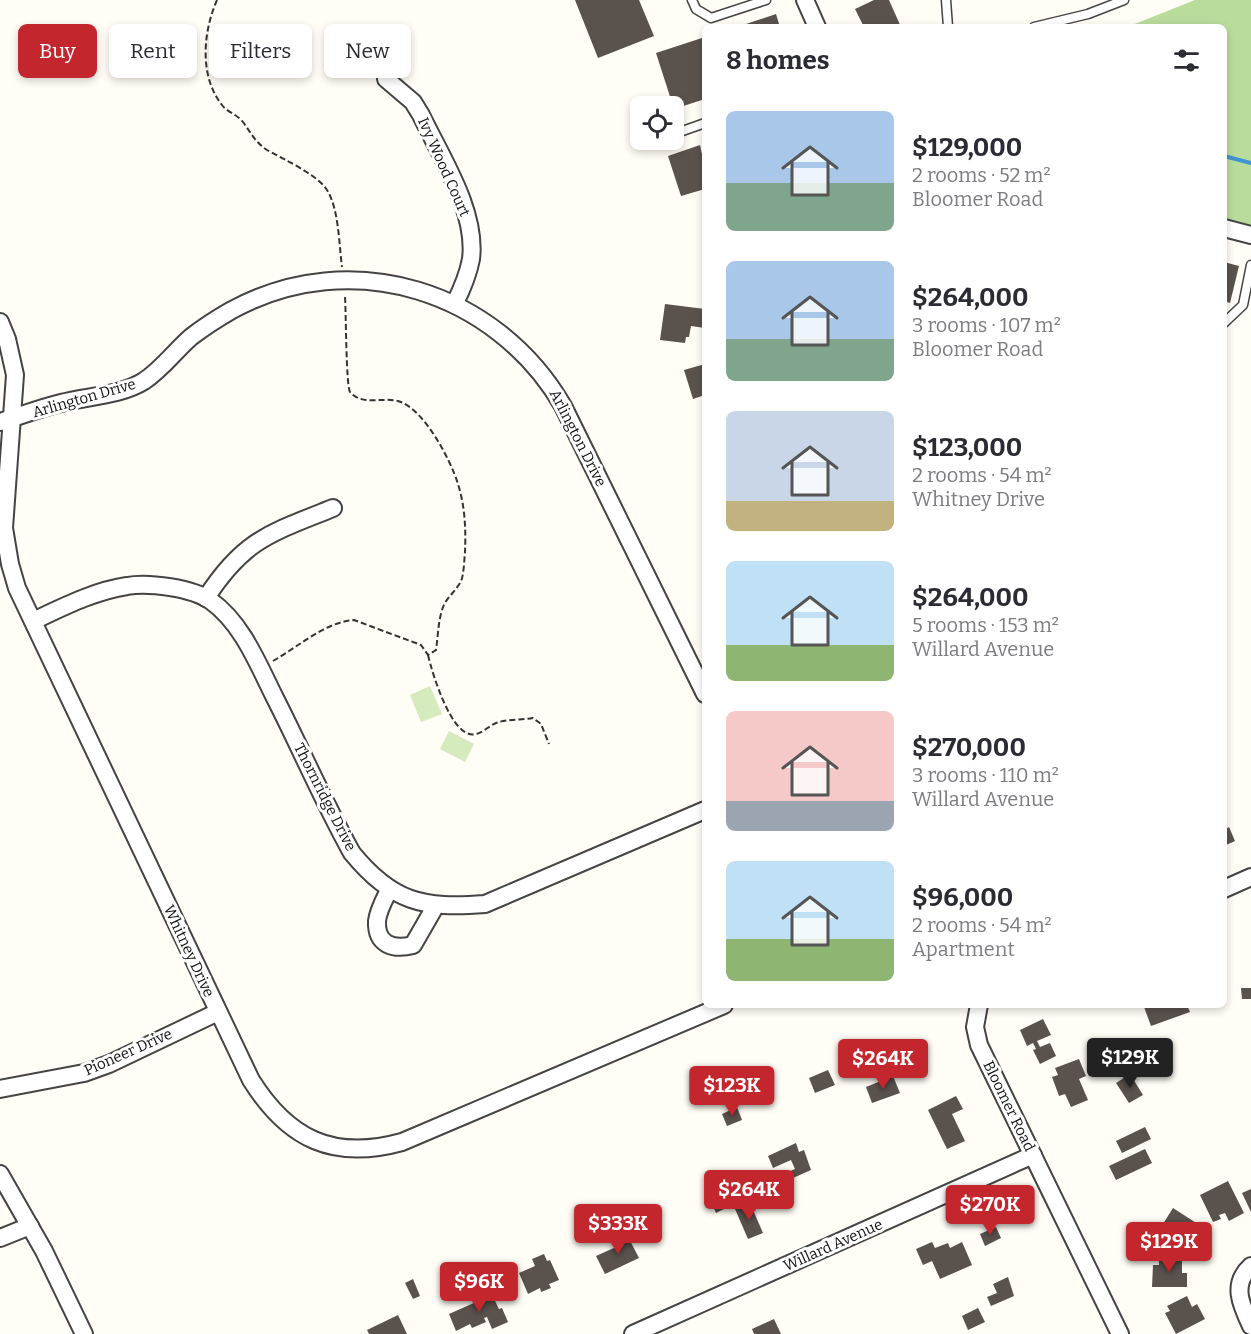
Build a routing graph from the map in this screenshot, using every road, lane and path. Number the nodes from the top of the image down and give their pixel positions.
1 (217, 0) edge
2 (692, 0) edge
3 (766, 0) edge
4 (805, 0) edge
5 (946, 0) edge
6 (1124, 0) edge
7 (816, 24) edge
8 (948, 24) edge
9 (1046, 24) edge
10 (386, 79) dead end
11 (702, 124) edge
12 (684, 130) edge
13 (1227, 229) edge
14 (1251, 235) edge
15 (1251, 265) edge
16 (344, 280) junction
17 (455, 303) junction
18 (1227, 320) edge
19 (0, 322) edge
20 (6, 420) edge
21 (333, 508) dead end
22 (206, 598) junction
23 (33, 621) junction
24 (428, 655) junction
25 (260, 668) junction
26 (702, 688) edge
27 (549, 744) dead end
28 (702, 811) edge
29 (1251, 877) edge
30 (1227, 888) edge
31 (389, 890) junction
32 (436, 905) junction
33 (717, 1008) edge
34 (978, 1008) edge
35 (218, 1012) junction
36 (0, 1089) edge
37 (1033, 1155) junction
38 (0, 1174) edge
39 (30, 1226) junction
40 (0, 1239) edge
41 (1251, 1266) edge
42 (1251, 1326) edge
43 (84, 1334) edge
44 (633, 1334) edge
45 (1120, 1334) edge

1 - 16 path
2 - 3 lane
4 - 7 street
5 - 8 lane
6 - 9 lane
10 - 17 street, Ivy Wood Court
11 - 12 lane
13 - 14 street
15 - 18 lane
16 - 17 street, Arlington Drive
16 - 20 street, Arlington Drive
16 - 24 path
17 - 26 street, Arlington Drive
19 - 20 street, Whitney Drive
20 - 23 street, Whitney Drive
21 - 22 street
22 - 23 street, Thornridge Drive
22 - 25 street, Thornridge Drive
23 - 35 street, Whitney Drive
24 - 25 path
24 - 27 path
25 - 31 street, Thornridge Drive
28 - 32 street, Thornridge Drive
29 - 30 street
31 - 32 street, Thornridge Drive
31 - 32 street
33 - 35 street, Whitney Drive
34 - 37 street, Bloomer Road
35 - 36 street, Pioneer Drive
37 - 44 street, Willard Avenue
37 - 45 street, Bloomer Road
38 - 39 street
39 - 40 street
39 - 43 street
41 - 42 street

